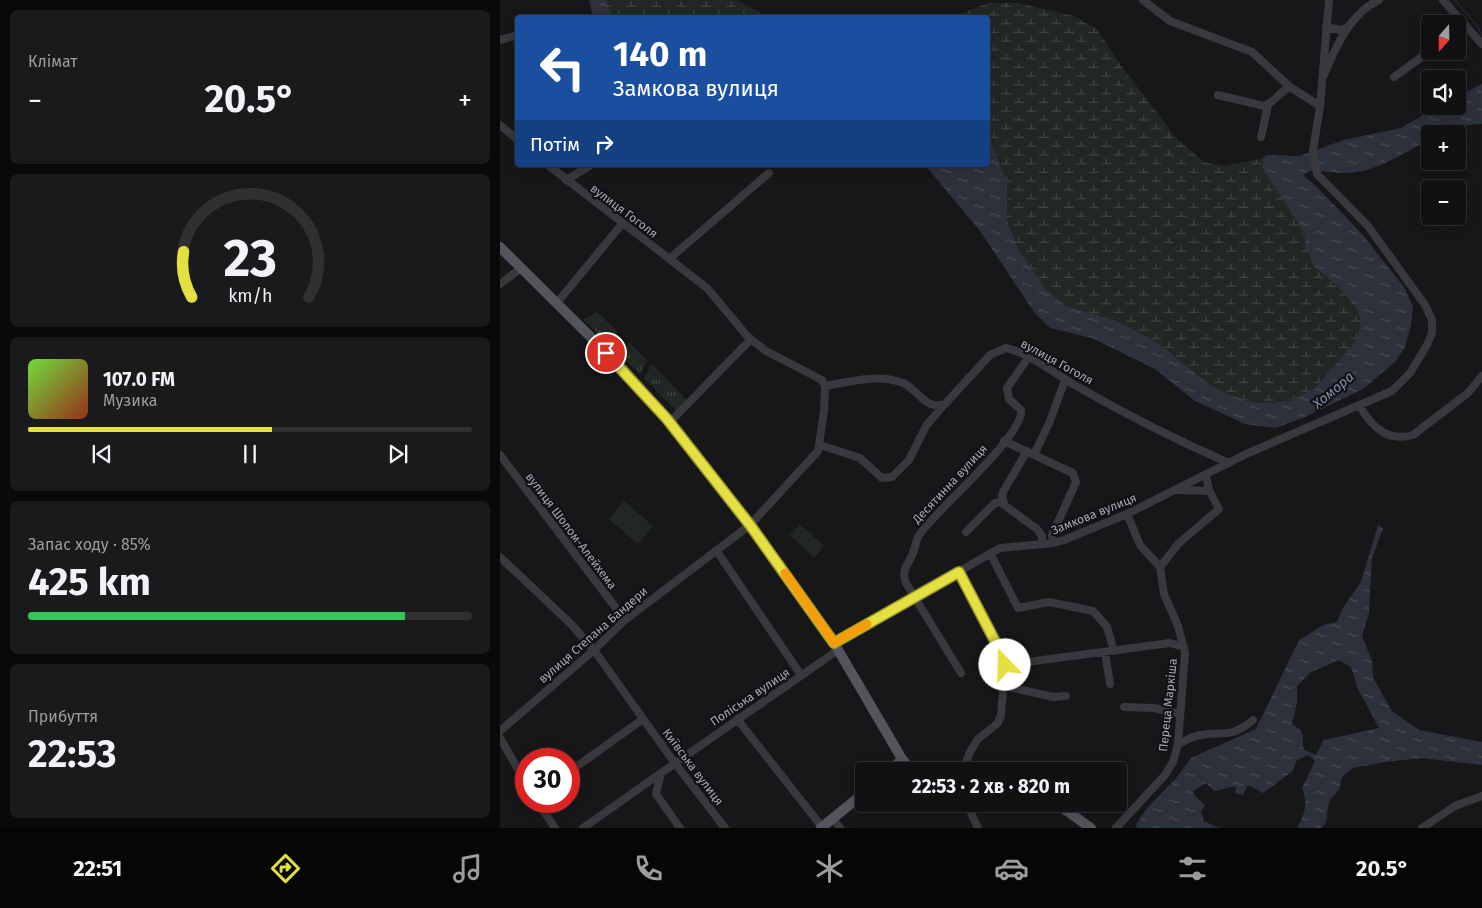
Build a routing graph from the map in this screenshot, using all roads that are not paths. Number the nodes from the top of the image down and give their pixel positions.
1 (1143, 0) edge
2 (1329, 0) edge
3 (1379, 0) edge
4 (1443, 0) edge
5 (1453, 15) edge
6 (1326, 27) junction
7 (1348, 27) junction
8 (1466, 30) edge
9 (515, 36) edge
10 (500, 40) edge
11 (1482, 44) edge
12 (1421, 58) edge
13 (1394, 77) dead end
14 (1290, 87) junction
15 (1321, 91) junction
16 (1218, 95) dead end
17 (1268, 105) junction
18 (1320, 106) junction
19 (500, 125) edge
20 (1261, 137) dead end
21 (515, 138) edge
22 (550, 167) edge
23 (588, 167) edge
24 (769, 173) dead end
25 (566, 180) junction
26 (622, 224) junction
27 (500, 247) edge
28 (669, 259) junction
29 (520, 269) junction
30 (500, 284) edge
31 (556, 304) junction
32 (750, 338) junction
33 (1028, 358) junction
34 (1482, 376) edge
35 (1065, 380) junction
36 (826, 386) junction
37 (944, 404) junction
38 (928, 405) junction
39 (1360, 407) junction
40 (933, 417) junction
41 (668, 420) junction
42 (1004, 441) junction
43 (820, 446) junction
44 (1031, 453) junction
45 (500, 455) edge
46 (1212, 456) junction
47 (1229, 464) junction
48 (1210, 474) junction
49 (1175, 490) junction
50 (1210, 490) junction
51 (1003, 492) junction
52 (995, 503) junction
53 (1004, 503) junction
54 (1127, 514) junction
55 (750, 525) junction
56 (966, 532) dead end
57 (1052, 539) junction
58 (1042, 540) junction
59 (716, 550) junction
60 (990, 553) junction
61 (500, 557) edge
62 (1160, 567) junction
63 (959, 572) junction
64 (914, 597) junction
65 (625, 620) junction
66 (1181, 637) junction
67 (1173, 643) junction
68 (836, 646) junction
69 (1184, 647) junction
70 (594, 650) junction
71 (1114, 651) junction
72 (1104, 652) junction
73 (1005, 665) junction
74 (961, 673) dead end
75 (801, 676) junction
76 (1110, 684) dead end
77 (1004, 686) junction
78 (1066, 696) dead end
79 (1124, 707) dead end
80 (1180, 714) junction
81 (643, 719) junction
82 (737, 719) junction
83 (1253, 720) dead end
84 (500, 731) edge
85 (1178, 732) junction
86 (1193, 737) junction
87 (500, 738) edge
88 (1178, 744) junction
89 (902, 759) junction
90 (674, 762) junction
91 (899, 762) edge
92 (904, 762) edge
93 (966, 762) edge
94 (515, 764) edge
95 (580, 764) edge
96 (661, 773) junction
97 (647, 782) junction
98 (656, 794) junction
99 (1482, 796) edge
100 (855, 801) edge
101 (970, 812) edge
102 (1068, 812) edge
103 (545, 813) edge
104 (833, 819) junction
105 (678, 825) edge
106 (822, 827) edge
107 (555, 828) edge
108 (582, 828) edge
109 (668, 828) edge
110 (725, 828) edge
111 (840, 828) edge
112 (978, 828) edge
113 (1091, 828) edge
114 (1116, 828) edge
115 (1422, 828) edge

1 - 14 street
2 - 6 street
3 - 7 street
4 - 5 street
6 - 7 street
6 - 15 street
7 - 15 street
8 - 11 street
9 - 10 street
12 - 13 street
14 - 17 street
14 - 18 street
15 - 18 street
16 - 17 street
17 - 20 street
18 - 39 street, Замкова вулиця
19 - 21 street
22 - 25 street, вулиця Гоголя
23 - 25 street, вулиця Гоголя
24 - 28 street
25 - 26 street, вулиця Гоголя
26 - 28 street, вулиця Гоголя
26 - 31 street
27 - 29 main road
28 - 32 street, вулиця Гоголя
29 - 30 street
29 - 31 main road
31 - 41 main road
32 - 36 street, вулиця Гоголя
32 - 41 street
33 - 35 street, вулиця Гоголя
33 - 37 street, вулиця Гоголя
33 - 42 street, Десятинна вулиця
34 - 39 street
35 - 44 street
35 - 46 street, вулиця Гоголя
36 - 38 street
36 - 43 street
37 - 38 street
37 - 40 street, вулиця Гоголя
38 - 40 street
39 - 47 street, Замкова вулиця
40 - 43 street, вулиця Гоголя
41 - 55 main road
42 - 44 street, Десятинна вулиця
42 - 64 street, Десятинна вулиця
43 - 55 street, вулиця Степана Бандери
44 - 51 street
44 - 57 street, Десятинна вулиця
45 - 65 street, вулиця Шолом-Алейхема
46 - 47 street, вулиця Гоголя
46 - 48 street
47 - 48 street, Замкова вулиця
48 - 49 street, Замкова вулиця
48 - 50 street
49 - 50 street
49 - 54 street, Замкова вулиця
50 - 62 street
51 - 52 street
51 - 53 street
52 - 53 street
52 - 56 street
53 - 58 street
54 - 57 street, Замкова вулиця
54 - 62 street
55 - 59 street, вулиця Степана Бандери
55 - 68 main road
57 - 58 street, Замкова вулиця
58 - 60 street, Замкова вулиця
59 - 65 street, вулиця Степана Бандери
59 - 75 street
60 - 63 street, Замкова вулиця
60 - 71 street
61 - 70 street, Київська вулиця
62 - 66 street, Переца Маркіша
63 - 64 street, Замкова вулиця
63 - 73 street
64 - 68 street, Замкова вулиця
64 - 74 street
65 - 70 street, вулиця Степана Бандери
66 - 67 street
66 - 69 street, Переца Маркіша
67 - 69 street
67 - 71 street
68 - 75 street, Поліська вулиця
68 - 89 main road
69 - 80 street, Переца Маркіша
70 - 81 street, Київська вулиця
70 - 84 street, вулиця Степана Бандери
71 - 72 street
72 - 73 street
72 - 76 street
73 - 77 street
75 - 82 street, Поліська вулиця
77 - 78 street
77 - 93 street
79 - 80 street
80 - 85 street, Переца Маркіша
81 - 90 street, Київська вулиця
81 - 95 street
82 - 90 street, Поліська вулиця
82 - 106 street
83 - 86 street
85 - 86 street
85 - 88 street, Переца Маркіша
86 - 88 street
87 - 94 street
88 - 114 street, Переца Маркіша
89 - 91 main road
89 - 92 main road
90 - 96 street, Поліська вулиця
90 - 110 street, Київська вулиця
96 - 97 street
96 - 98 street
97 - 98 street
97 - 108 street
98 - 105 street
99 - 115 street
100 - 104 main road
101 - 112 street
102 - 113 main road
103 - 107 street
104 - 106 main road
104 - 111 street
105 - 109 street

